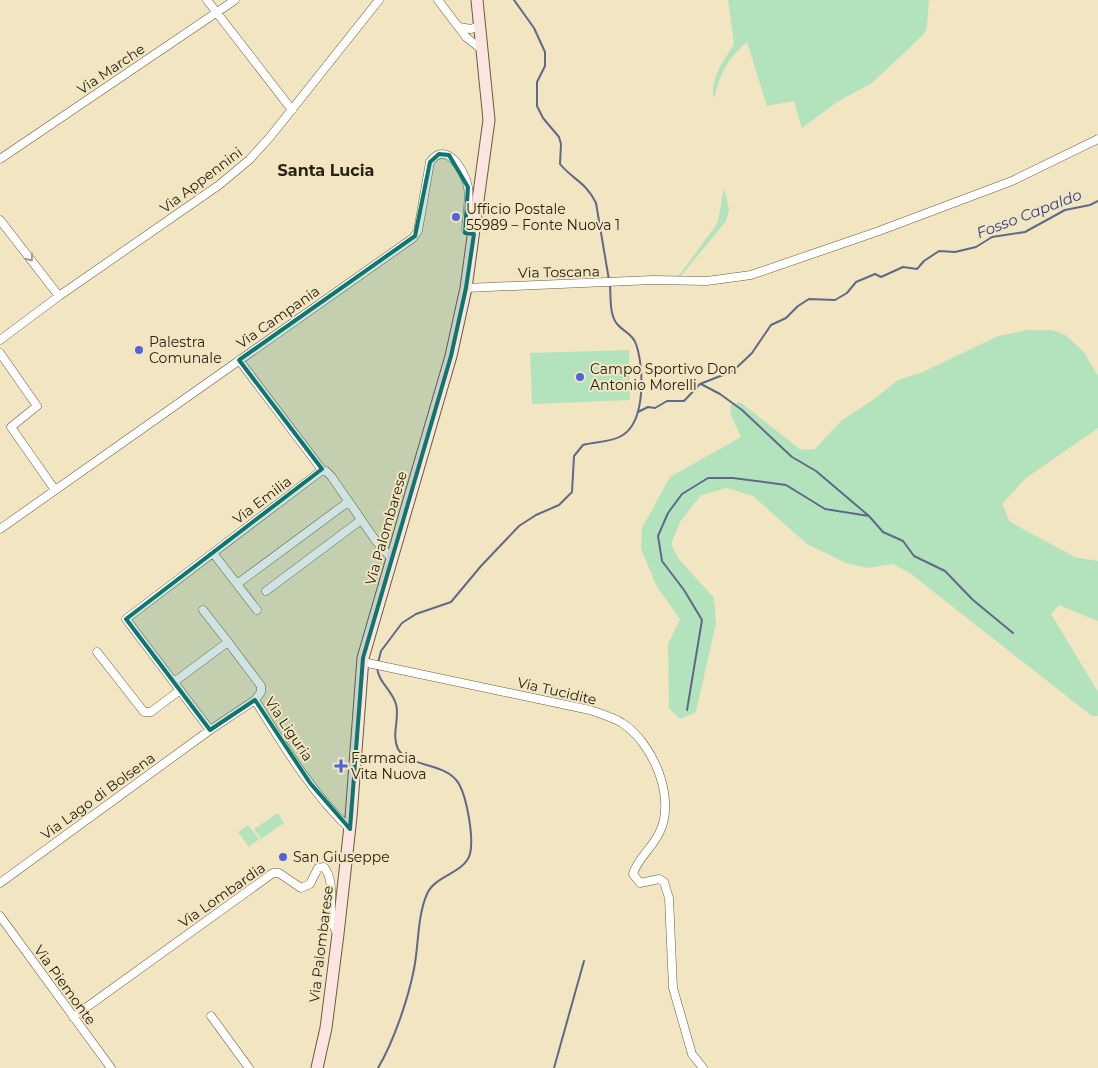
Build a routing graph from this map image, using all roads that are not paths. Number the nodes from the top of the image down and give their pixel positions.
1 (207, 0) edge
2 (235, 0) edge
3 (379, 0) edge
4 (438, 0) edge
5 (477, 0) edge
6 (217, 12) junction
7 (479, 26) junction
8 (459, 27) junction
9 (482, 49) junction
10 (292, 110) junction
11 (1098, 139) edge
12 (0, 159) edge
13 (0, 220) edge
14 (474, 234) junction
15 (466, 288) junction
16 (59, 296) junction
17 (0, 340) edge
18 (0, 353) edge
19 (239, 360) junction
20 (324, 471) junction
21 (55, 490) junction
22 (348, 502) junction
23 (360, 519) junction
24 (0, 529) edge
25 (213, 553) junction
26 (392, 560) junction
27 (238, 584) junction
28 (266, 591) dead end
29 (203, 610) dead end
30 (257, 610) dead end
31 (228, 642) junction
32 (97, 652) dead end
33 (367, 663) junction
34 (174, 682) junction
35 (180, 690) junction
36 (255, 700) junction
37 (210, 730) junction
38 (350, 829) junction
39 (0, 884) edge
40 (0, 916) edge
41 (338, 934) junction
42 (212, 1016) dead end
43 (73, 1017) junction
44 (111, 1068) edge
45 (249, 1068) edge
46 (317, 1068) edge
47 (703, 1068) edge

1 - 6 street
2 - 6 street, Via Marche
3 - 10 street, Via Appennini
4 - 8 street
5 - 7 main road, Via Palombarese
6 - 10 street
6 - 12 street, Via Marche
7 - 8 street
7 - 9 main road, Via Palombarese
8 - 9 street
9 - 14 main road, Via Palombarese
10 - 16 street, Via Appennini
11 - 15 street, Via Toscana
13 -> 16 street
14 - 15 main road, Via Palombarese
14 - 19 street, Via Campania
15 - 26 main road, Via Palombarese
16 - 17 street, Via Appennini
18 - 21 street
19 - 20 street
19 - 21 street, Via Campania
20 - 22 street
20 - 25 street, Via Emilia
21 - 24 street, Via Campania
22 - 23 street
22 - 27 street
23 - 26 street
23 - 28 street
25 - 27 street
25 - 34 street, Via Emilia
26 - 33 main road, Via Palombarese
27 - 30 street
29 - 31 street
31 - 34 street
31 - 36 street
32 - 35 street
33 - 38 main road, Via Palombarese
33 - 47 street, Via Tucidite
34 - 35 street
35 - 37 street
36 - 37 street, Via Liguria
36 - 38 street, Via Liguria
37 - 39 street, Via Lago di Bolsena
38 - 41 main road, Via Palombarese
40 - 43 street, Via Piemonte
41 - 43 street, Via Lombardia
41 - 46 main road, Via Palombarese
42 - 45 street
43 - 44 street, Via Piemonte

